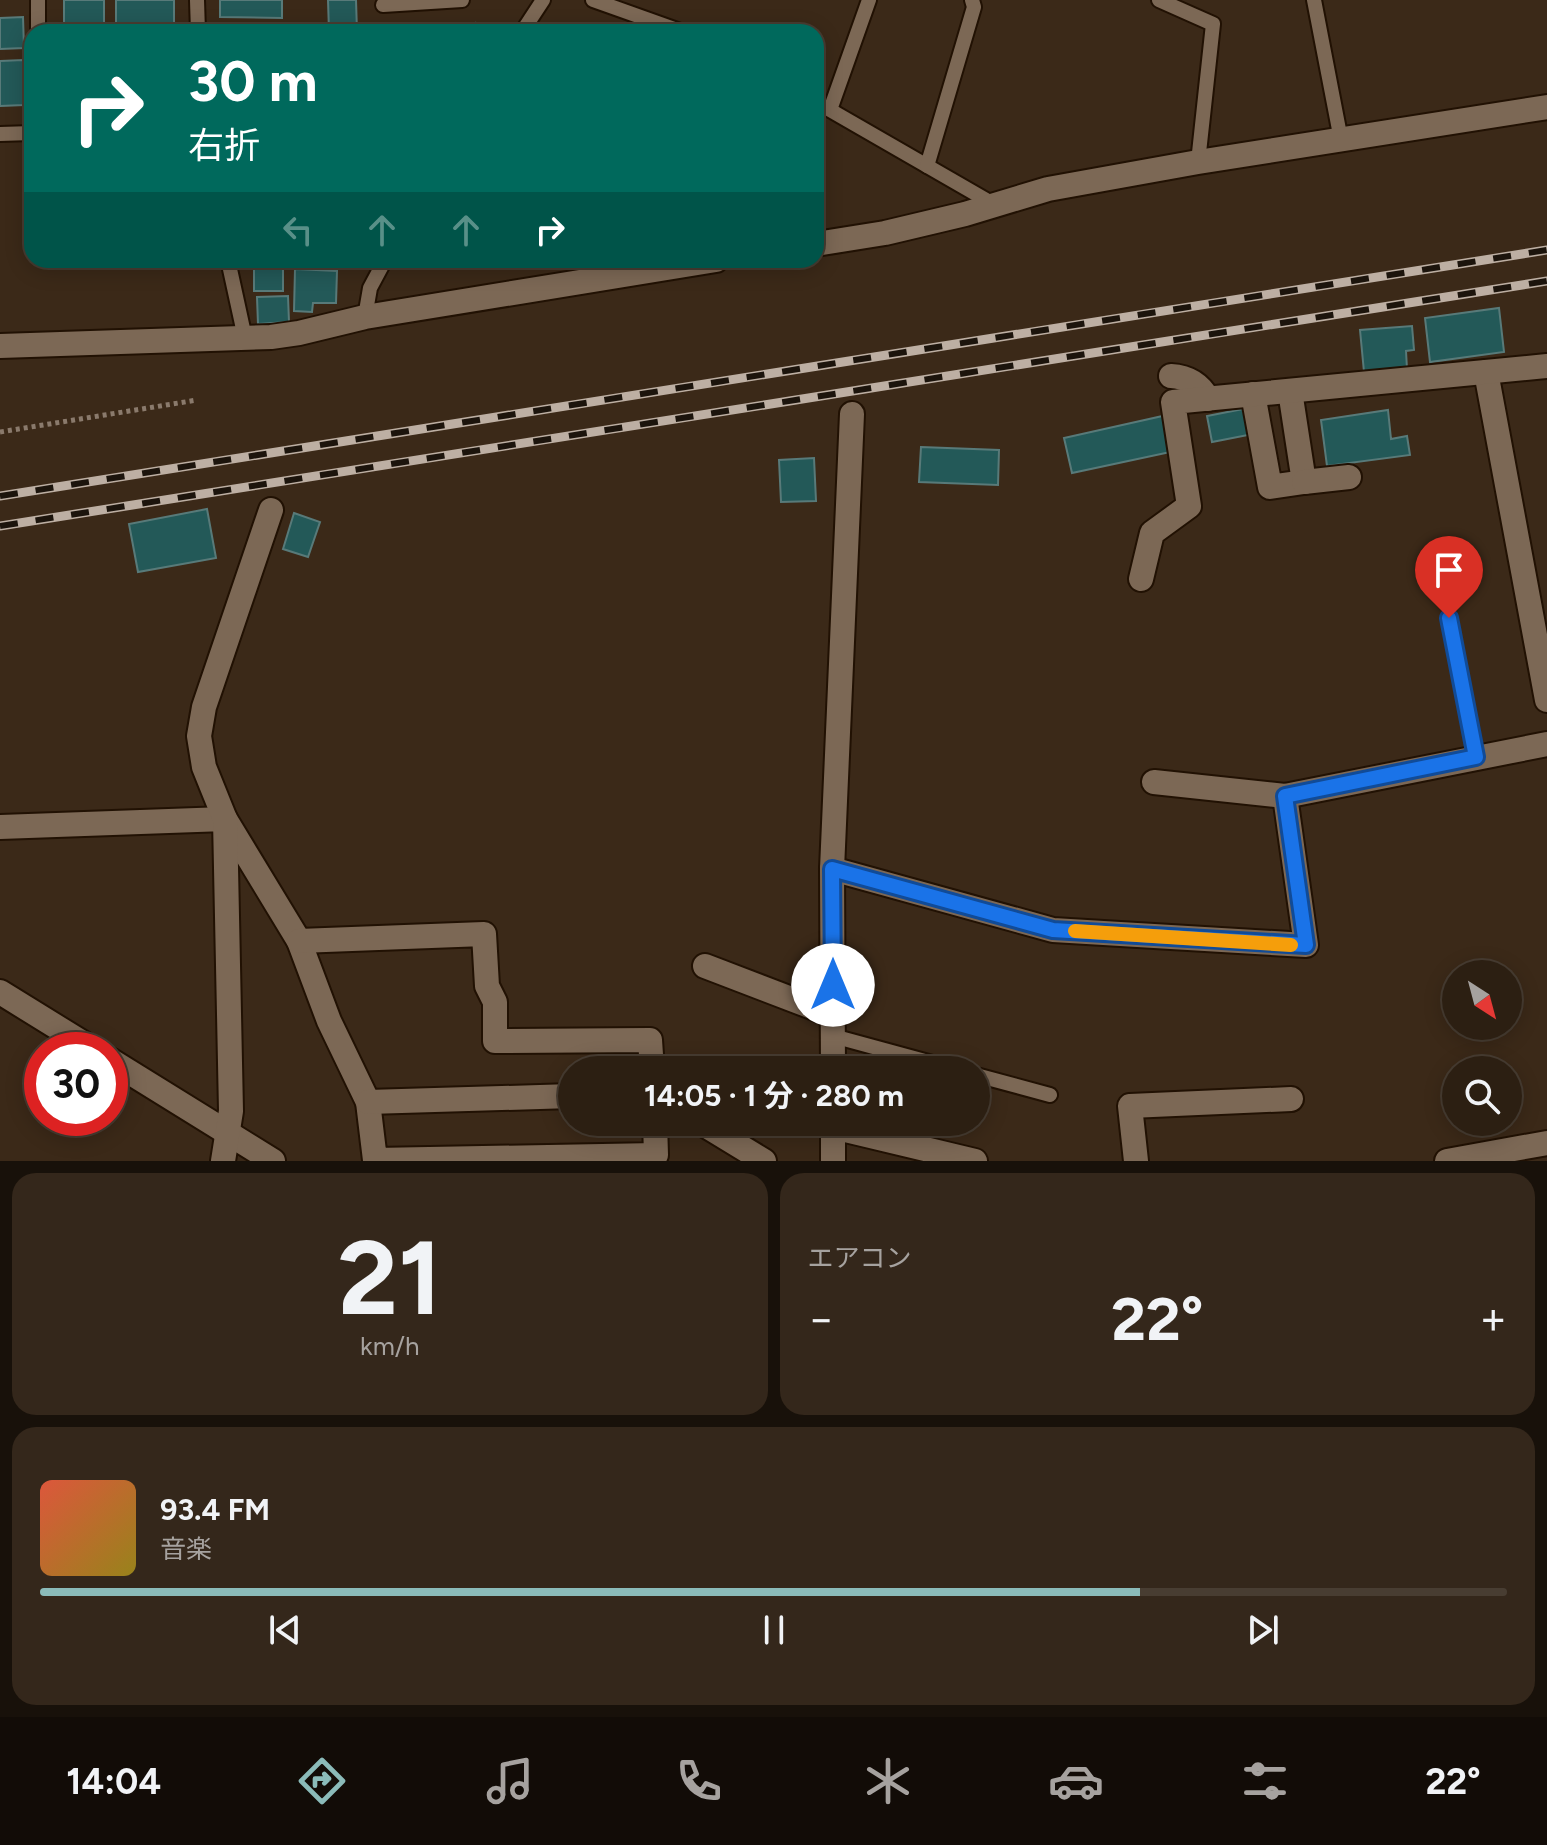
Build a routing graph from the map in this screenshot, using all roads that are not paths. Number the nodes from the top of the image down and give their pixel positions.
1 (38, 0) edge
2 (197, 0) edge
3 (462, 0) edge
4 (543, 0) edge
5 (593, 0) edge
6 (869, 0) edge
7 (972, 0) edge
8 (1159, 0) edge
9 (1314, 0) edge
10 (383, 5) dead end
11 (38, 24) edge
12 (198, 24) edge
13 (527, 24) edge
14 (660, 24) edge
15 (824, 107) edge
16 (1547, 107) edge
17 (830, 110) junction
18 (24, 133) edge
19 (0, 134) edge
20 (1341, 140) junction
21 (1198, 162) junction
22 (927, 166) junction
23 (996, 205) junction
24 (824, 243) edge
25 (230, 268) edge
26 (381, 268) edge
27 (667, 268) edge
28 (365, 317) junction
29 (245, 338) junction
30 (0, 346) edge
31 (1547, 366) edge
32 (1486, 372) junction
33 (1171, 376) dead end
34 (1290, 391) junction
35 (1253, 394) junction
36 (1208, 399) junction
37 (852, 414) dead end
38 (1349, 477) dead end
39 (1304, 482) junction
40 (271, 510) dead end
41 (1141, 579) dead end
42 (1449, 618) dead end
43 (1547, 700) edge
44 (1547, 744) edge
45 (1476, 757) junction
46 (1154, 782) dead end
47 (1285, 796) junction
48 (225, 819) junction
49 (0, 827) edge
50 (832, 869) junction
51 (299, 941) junction
52 (705, 966) dead end
53 (0, 992) edge
54 (833, 1025) junction
55 (65, 1032) edge
56 (651, 1056) edge
57 (833, 1056) edge
58 (919, 1056) edge
59 (128, 1071) edge
60 (990, 1079) edge
61 (1050, 1095) dead end
62 (558, 1096) edge
63 (1291, 1099) dead end
64 (368, 1102) junction
65 (228, 1133) junction
66 (655, 1136) edge
67 (723, 1136) edge
68 (833, 1136) edge
69 (879, 1136) edge
70 (1547, 1143) edge
71 (223, 1161) edge
72 (273, 1161) edge
73 (764, 1161) edge
74 (833, 1161) edge
75 (975, 1161) edge
76 (1136, 1161) edge
77 (1447, 1161) edge

1 - 11 lane
2 - 12 lane
3 - 10 lane
4 - 13 lane
5 - 14 lane
6 - 17 lane
7 - 22 lane
8 - 21 lane
9 - 20 lane
15 - 17 lane
16 - 20 street
17 - 22 lane
18 - 19 lane
20 - 21 street
21 - 23 street
22 - 23 lane
23 - 24 street
25 - 29 lane
26 - 28 lane
27 - 28 street
28 - 29 street
29 - 30 street
31 - 32 street
32 - 34 street
32 - 43 street
33 - 36 street
34 - 35 street
34 - 39 street
35 - 36 street
35 - 39 street
36 - 41 street
37 - 50 street
38 - 39 street
40 - 48 street
42 - 45 lane
44 - 45 street
45 - 47 street
46 - 47 street
47 - 50 street
48 - 49 street
48 - 51 street
48 - 65 street
50 - 54 street
51 - 56 street
51 - 64 street
52 - 54 street
53 - 55 street
54 - 57 street
54 - 58 lane
59 - 65 street
60 - 61 lane
62 - 64 street
63 - 76 street
64 - 66 street
65 - 71 street
65 - 72 street
67 - 73 street
68 - 74 street
69 - 75 street
70 - 77 street

